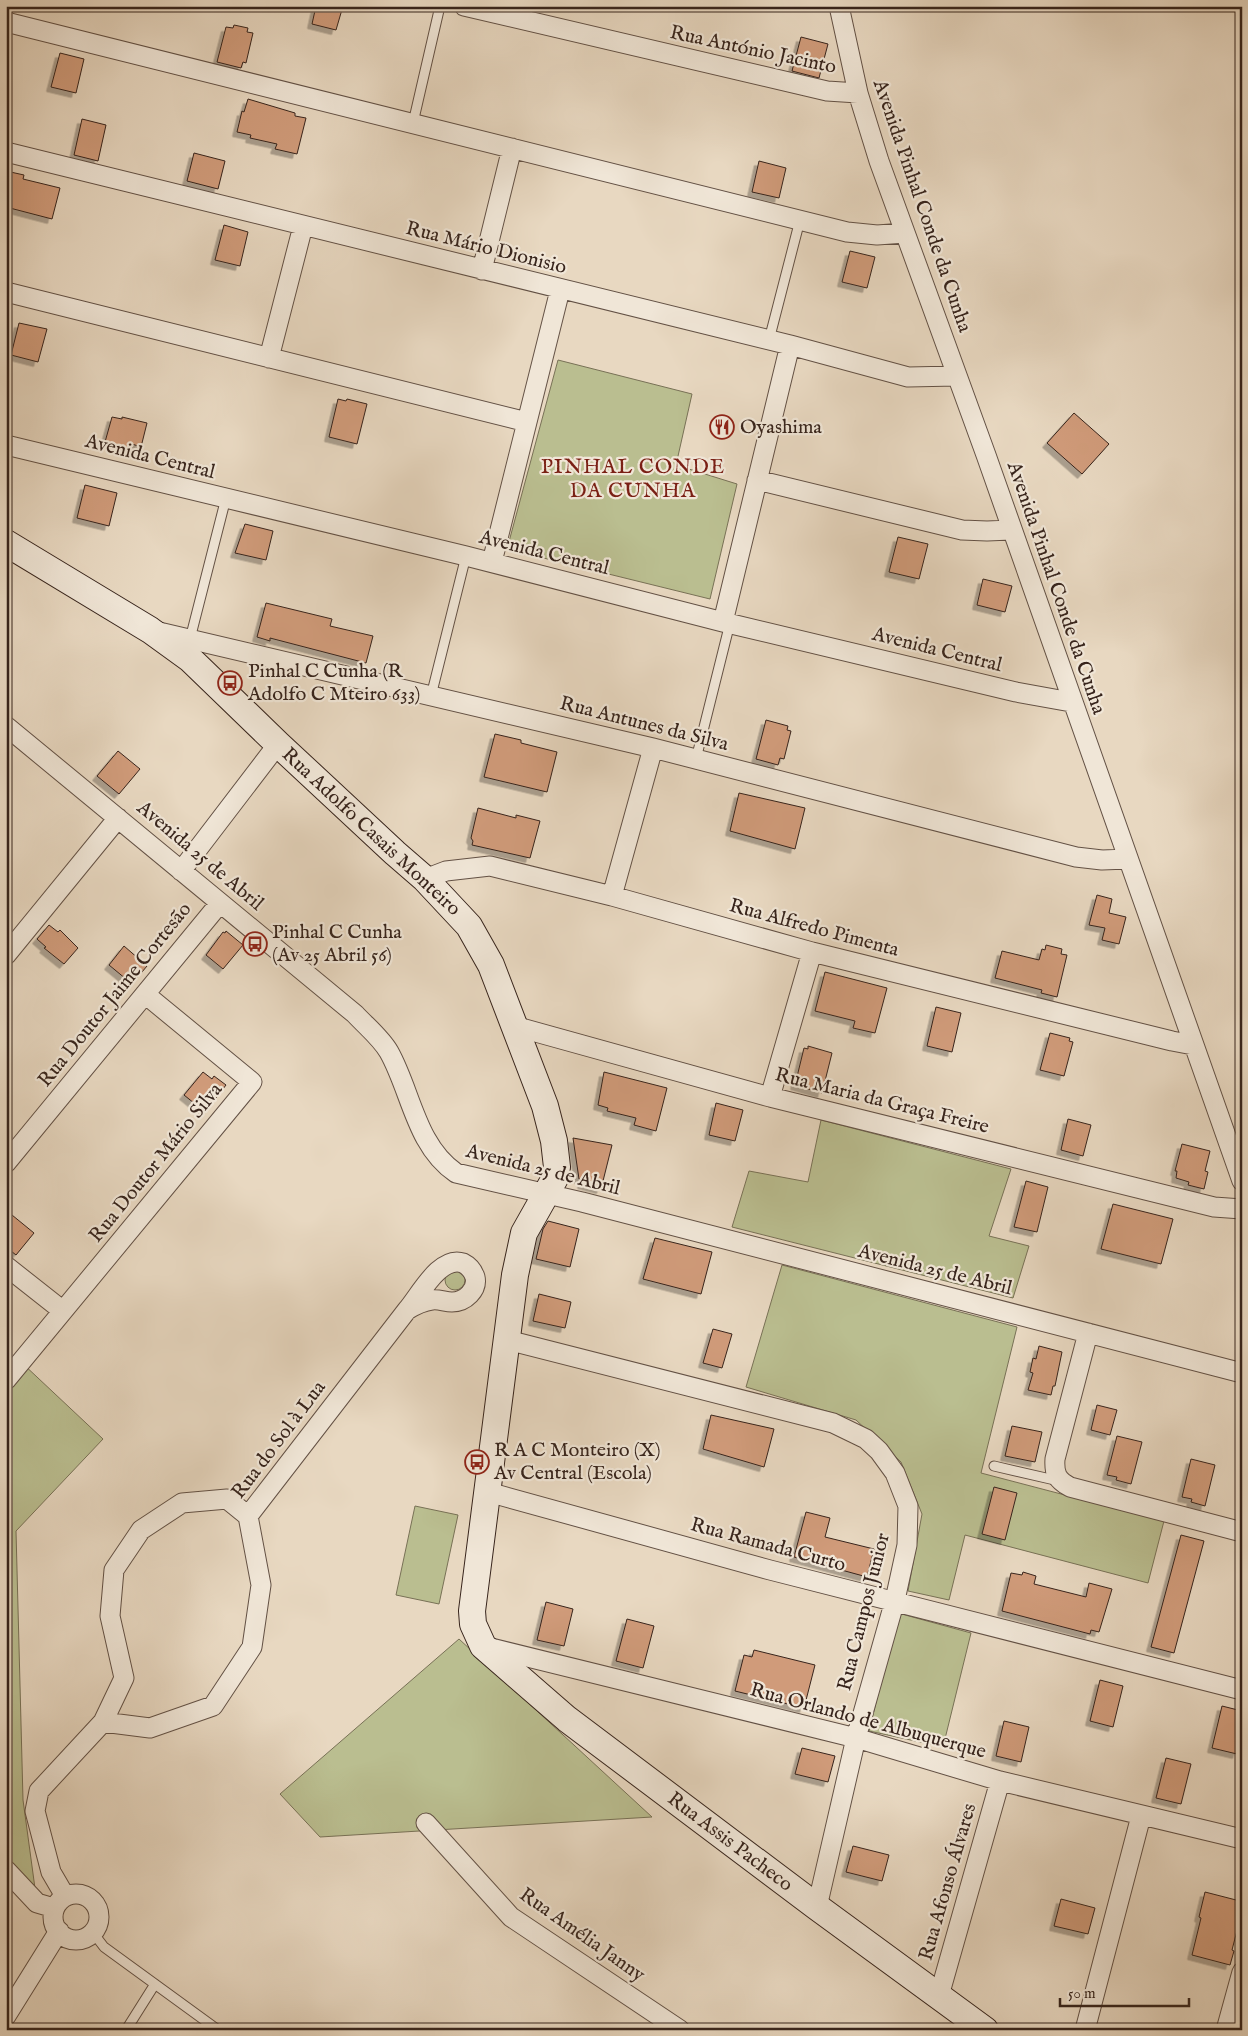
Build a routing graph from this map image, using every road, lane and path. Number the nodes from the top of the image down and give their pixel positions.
1 (9, 6) edge
2 (440, 6) edge
3 (464, 6) edge
4 (839, 6) edge
5 (6, 21) edge
6 (858, 93) junction
7 (413, 123) junction
8 (512, 148) junction
9 (6, 152) edge
10 (800, 220) junction
11 (303, 226) junction
12 (905, 233) junction
13 (482, 270) junction
14 (560, 290) junction
15 (6, 292) edge
16 (769, 340) junction
17 (790, 345) junction
18 (270, 358) junction
19 (956, 376) junction
20 (526, 422) junction
21 (6, 445) edge
22 (757, 480) junction
23 (226, 498) junction
24 (1011, 530) junction
25 (6, 543) edge
26 (466, 556) junction
27 (492, 562) junction
28 (726, 622) junction
29 (150, 630) junction
30 (190, 640) junction
31 (431, 696) junction
32 (1071, 702) junction
33 (8, 731) edge
34 (278, 744) junction
35 (653, 748) junction
36 (696, 760) junction
37 (118, 818) junction
38 (1128, 859) junction
39 (181, 871) junction
40 (425, 879) junction
41 (612, 896) junction
42 (220, 903) junction
43 (812, 952) junction
44 (6, 955) edge
45 (145, 994) junction
46 (514, 1026) junction
47 (1193, 1045) junction
48 (770, 1097) junction
49 (6, 1162) edge
50 (1242, 1181) edge
51 (546, 1194) junction
52 (1242, 1209) edge
53 (6, 1266) edge
54 (407, 1310) dead end
55 (63, 1312) junction
56 (1088, 1333) junction
57 (507, 1340) junction
58 (1242, 1373) edge
59 (6, 1380) edge
60 (994, 1466) dead end
61 (1059, 1481) junction
62 (488, 1492) junction
63 (248, 1516) junction
64 (1242, 1532) edge
65 (895, 1600) junction
66 (483, 1646) junction
67 (1242, 1690) edge
68 (103, 1722) junction
69 (856, 1738) junction
70 (1000, 1781) junction
71 (1141, 1816) junction
72 (426, 1823) dead end
73 (1242, 1840) edge
74 (6, 1870) edge
75 (59, 1902) junction
76 (817, 1908) junction
77 (59, 1931) junction
78 (94, 1934) junction
79 (1242, 1972) edge
80 (155, 1984) junction
81 (939, 1996) junction
82 (6, 2016) edge
83 (126, 2030) edge
84 (218, 2030) edge
85 (680, 2030) edge
86 (985, 2030) edge
87 (1085, 2030) edge
88 (1226, 2030) edge

1 - 5 street
2 - 7 lane
3 - 6 street, Rua António Jacinto
4 - 6 street, Avenida Pinhal Conde da Cunha
5 - 7 street
6 - 12 street, Avenida Pinhal Conde da Cunha
7 - 8 street
8 - 10 street
8 - 13 street
9 - 11 street, Rua Mário Dionisio
10 - 12 street
10 - 16 lane
11 - 13 street, Rua Mário Dionisio
11 - 18 street
12 - 19 street, Avenida Pinhal Conde da Cunha
13 - 14 street, Rua Mário Dionisio
14 - 16 street, Rua Mário Dionisio
14 - 20 street
15 - 18 street
16 - 17 street, Rua Mário Dionisio
17 - 19 street, Rua Mário Dionisio
17 - 22 street
18 - 20 street
19 - 24 street, Avenida Pinhal Conde da Cunha
20 - 27 street
21 - 23 street, Avenida Central
22 - 24 street
22 - 28 street
23 - 26 street, Avenida Central
23 - 30 lane
24 - 32 street, Avenida Pinhal Conde da Cunha
25 - 29 street, Rua Adolfo Casais Monteiro
26 - 27 street, Avenida Central
26 - 31 lane
27 - 28 street, Avenida Central
28 - 32 street, Avenida Central
28 - 36 lane
29 - 30 street, Rua Antunes da Silva
29 - 34 street, Rua Adolfo Casais Monteiro
30 - 31 street, Rua Antunes da Silva
31 - 35 street, Rua Antunes da Silva
32 - 38 street, Avenida Pinhal Conde da Cunha
33 - 37 street, Avenida 25 de Abril
34 - 39 street
34 - 40 street, Rua Adolfo Casais Monteiro
35 - 36 street, Rua Antunes da Silva
35 - 41 street
36 - 38 street, Rua Antunes da Silva
37 - 39 street, Avenida 25 de Abril
37 - 44 street
38 - 47 street, Avenida Pinhal Conde da Cunha
39 - 42 street, Avenida 25 de Abril
40 - 41 street, Rua Alfredo Pimenta
40 - 46 street, Rua Adolfo Casais Monteiro
41 - 43 street, Rua Alfredo Pimenta
42 - 45 street, Rua Doutor Jaime Cortesão
42 - 51 street, Avenida 25 de Abril
43 - 47 street, Rua Alfredo Pimenta
43 - 48 street
45 - 49 street, Rua Doutor Jaime Cortesão
45 - 55 street, Rua Doutor Mário Silva
46 - 48 street, Rua Maria da Graça Freire
46 - 51 street, Rua Adolfo Casais Monteiro
47 - 50 street, Avenida Pinhal Conde da Cunha
48 - 52 street, Rua Maria da Graça Freire
51 - 56 street, Avenida 25 de Abril
51 - 57 street, Rua Adolfo Casais Monteiro
53 - 55 street
54 - 63 street, Rua do Sol à Lua
55 - 59 street, Rua Doutor Mário Silva
56 - 58 street, Avenida 25 de Abril
56 - 61 street
57 - 62 street, Rua Adolfo Casais Monteiro
57 - 65 street, Rua Campos Junior
60 - 61 lane
61 - 64 street
62 - 65 street, Rua Ramada Curto
62 - 66 street, Rua Adolfo Casais Monteiro
63 - 68 street, Rua do Sol à Lua
63 - 68 street
65 - 67 street, Rua Ramada Curto
65 - 69 street, Rua Campos Junior
66 - 69 street, Rua Orlando de Albuquerque
66 - 76 street, Rua Assis Pacheco
68 - 75 street
69 - 70 street, Rua Orlando de Albuquerque
69 - 76 street, Rua Campos Junior
70 - 71 street, Rua Orlando de Albuquerque
70 - 81 street, Rua Afonso Álvares
71 - 73 street, Rua Orlando de Albuquerque
71 - 87 street
72 - 85 street, Rua Amélia Janny
74 - 75 street
75 - 77 street
75 - 78 street
76 - 81 street, Rua Assis Pacheco
77 - 78 street
77 - 82 street
78 - 80 lane
79 - 88 street
80 - 83 lane
80 - 84 lane
81 - 86 street, Rua Assis Pacheco

